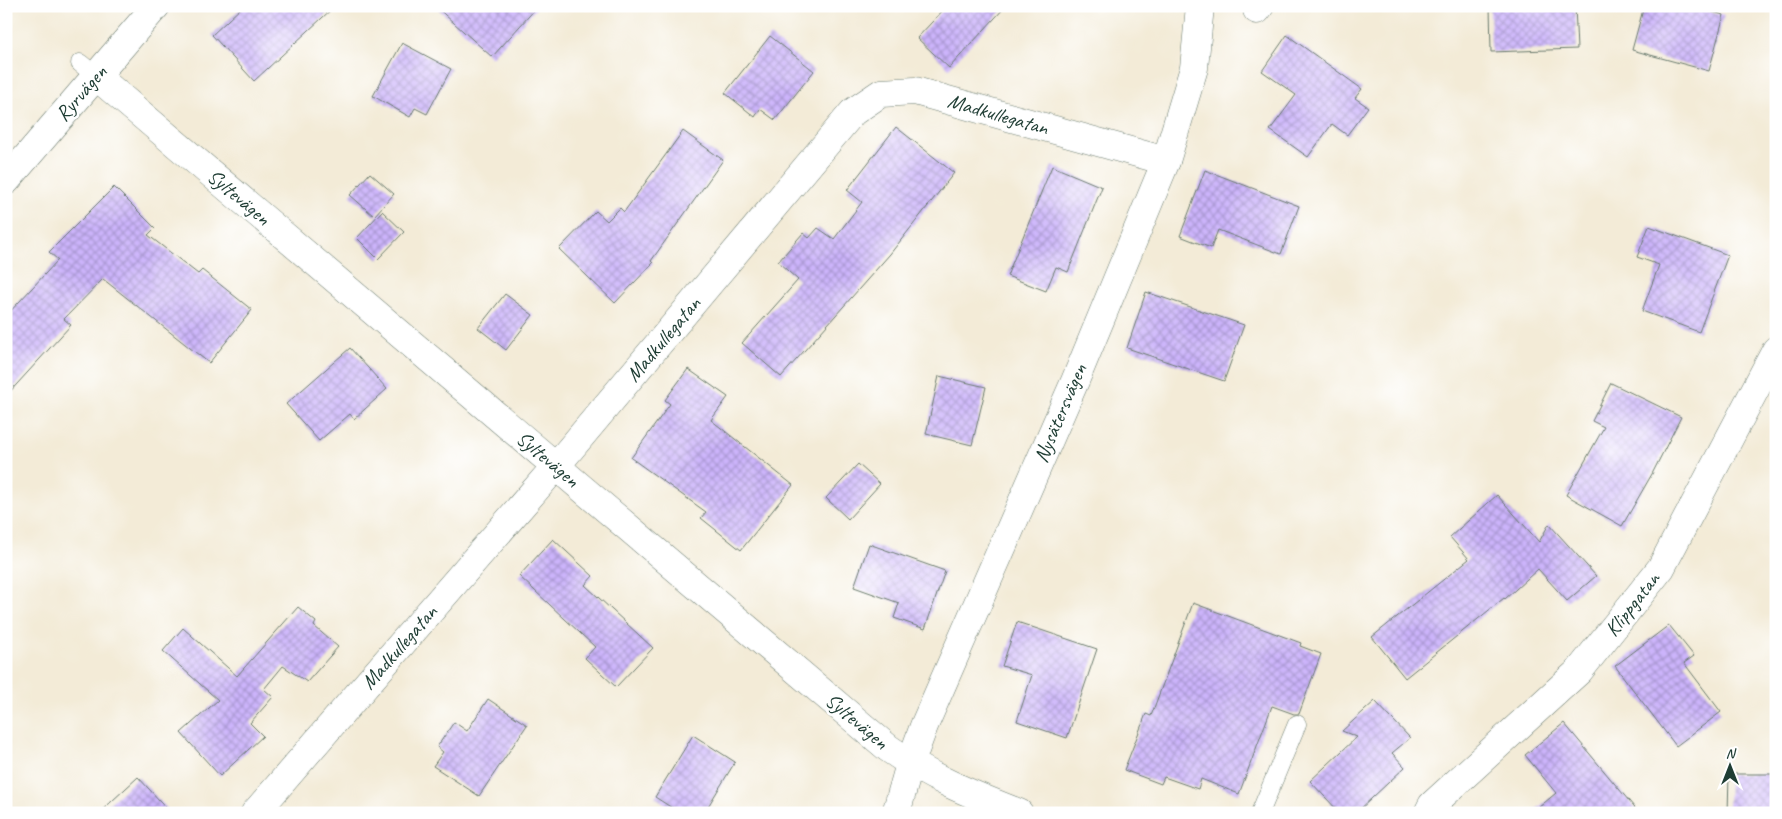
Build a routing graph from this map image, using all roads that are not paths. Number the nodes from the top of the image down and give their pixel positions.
1 (156, 6) edge
2 (1200, 6) edge
3 (88, 69) junction
4 (1166, 161) junction
5 (6, 181) edge
6 (1776, 350) edge
7 (556, 466) junction
8 (1296, 724) dead end
9 (910, 764) junction
10 (255, 813) edge
11 (896, 813) edge
12 (1019, 813) edge
13 (1260, 813) edge
14 (1428, 813) edge

1 - 3 street, Ryrvägen
2 - 4 street, Nysätersvägen
3 - 5 street, Ryrvägen
3 - 7 street, Syltevägen
4 - 7 street, Madkullegatan
4 - 9 street, Nysätersvägen
6 - 14 street, Klippgatan
7 - 9 street, Syltevägen
7 - 10 street, Madkullegatan
8 - 13 lane
9 - 11 street, Nysätersvägen
9 - 12 street, Syltevägen

